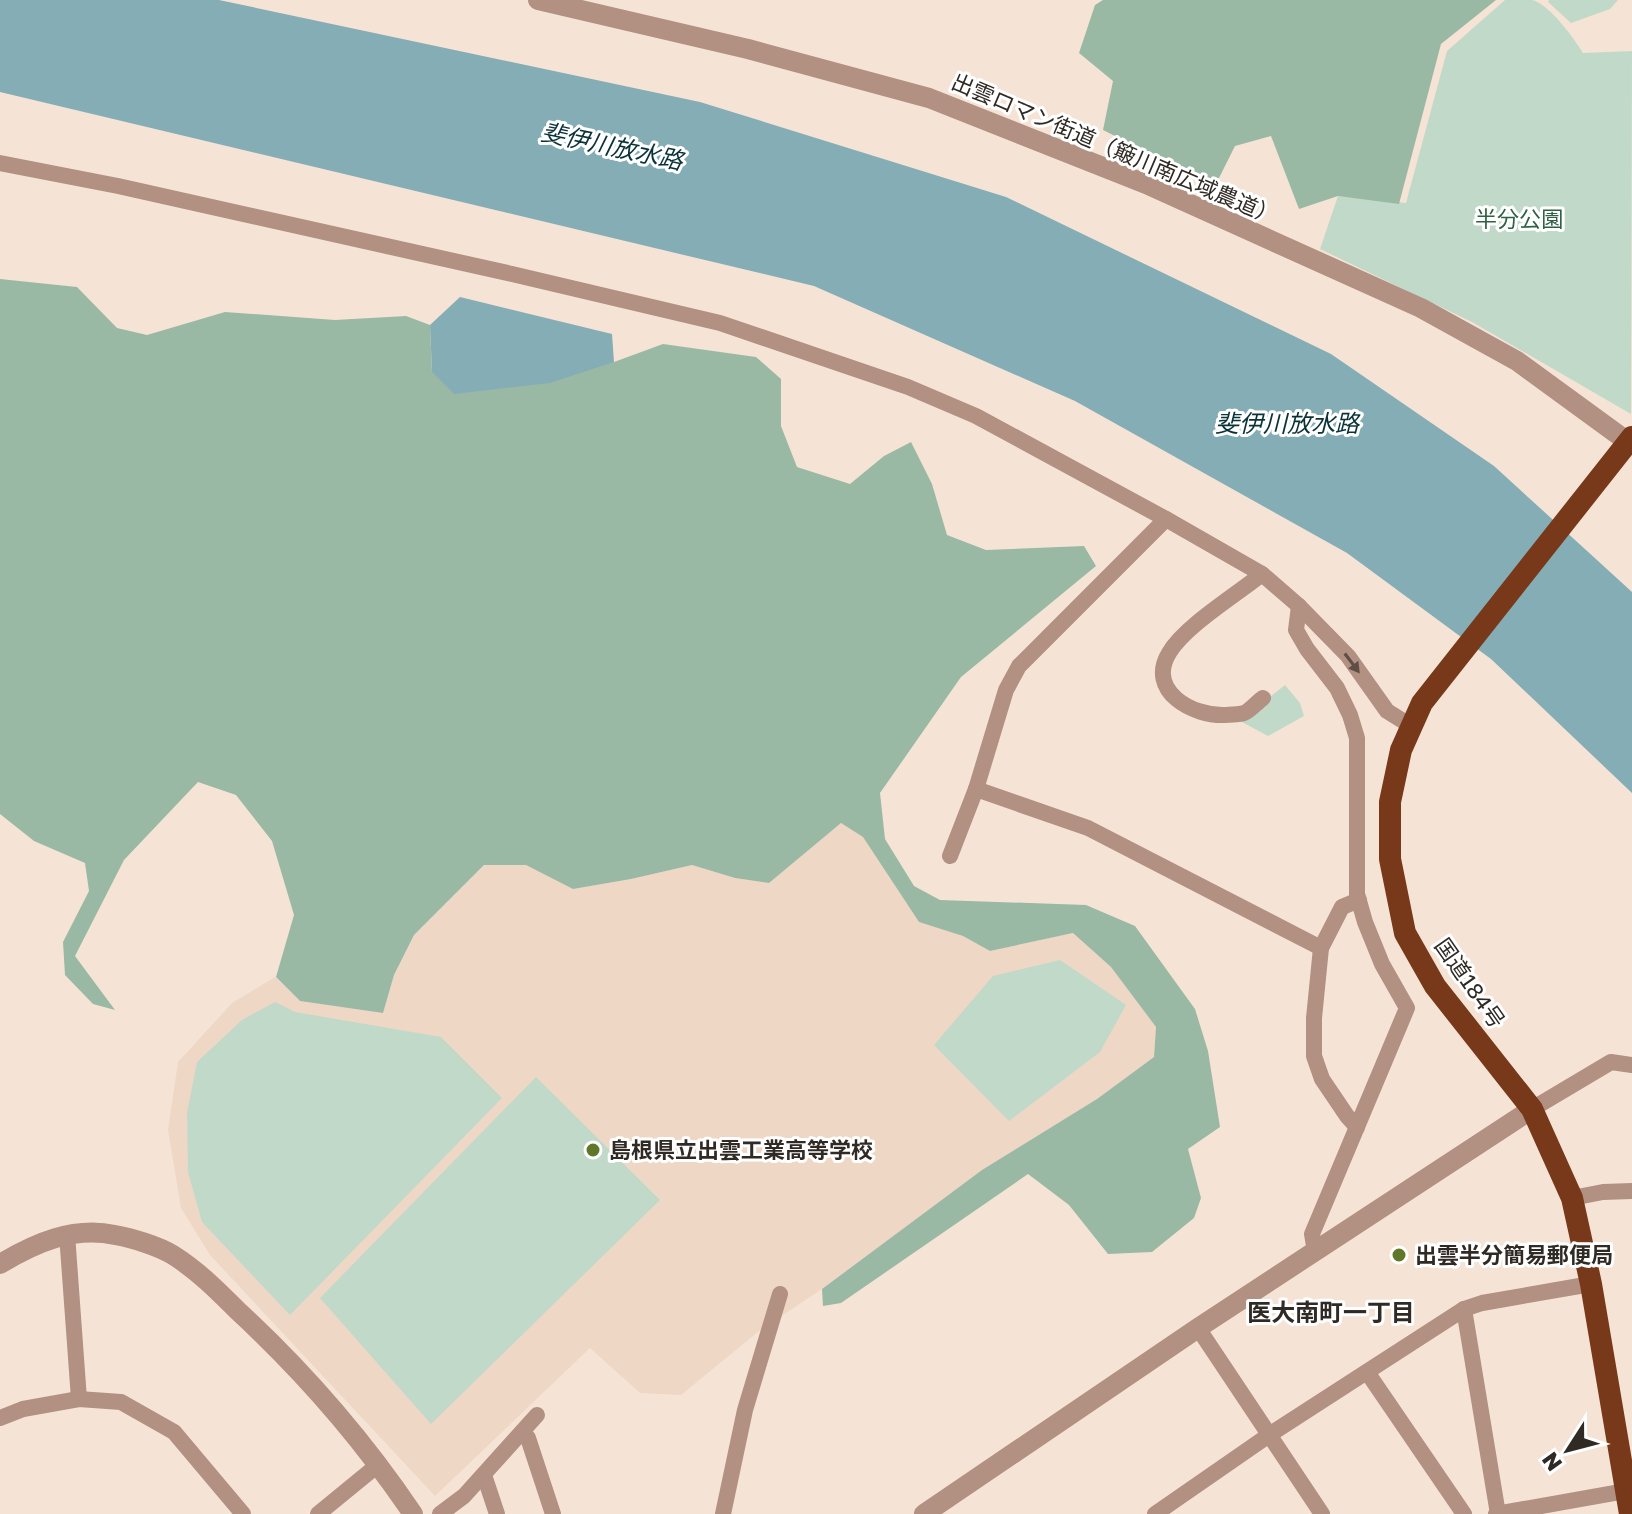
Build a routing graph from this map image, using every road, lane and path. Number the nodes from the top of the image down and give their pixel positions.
1 (538, 0) edge
2 (0, 163) edge
3 (1631, 441) edge
4 (1166, 519) junction
5 (1262, 574) junction
6 (1299, 606) junction
7 (1263, 698) dead end
8 (1411, 726) junction
9 (976, 789) junction
10 (950, 856) dead end
11 (1359, 900) junction
12 (1321, 948) junction
13 (1632, 1065) edge
14 (1532, 1109) junction
15 (1357, 1127) junction
16 (1632, 1191) edge
17 (1572, 1198) junction
18 (67, 1234) junction
19 (1315, 1252) junction
20 (0, 1264) edge
21 (1591, 1284) junction
22 (780, 1294) dead end
23 (1464, 1309) junction
24 (1198, 1328) junction
25 (1367, 1372) junction
26 (79, 1399) junction
27 (537, 1415) dead end
28 (0, 1418) edge
29 (522, 1432) junction
30 (1269, 1435) junction
31 (379, 1464) junction
32 (484, 1475) junction
33 (1629, 1491) edge
34 (1179, 1508) edge
35 (243, 1514) edge
36 (318, 1514) edge
37 (413, 1514) edge
38 (440, 1514) edge
39 (497, 1514) edge
40 (553, 1514) edge
41 (723, 1514) edge
42 (924, 1514) edge
43 (1155, 1514) edge
44 (1322, 1514) edge
45 (1464, 1514) edge
46 (1497, 1514) edge
47 (1630, 1514) edge

1 - 3 street, 出雲ロマン街道（簸川南広域農道）
2 - 4 street
3 - 8 highway, 国道184号
4 - 5 street
4 - 9 street
5 - 6 street
5 - 7 street
6 -> 8 street
6 - 11 street
8 - 14 highway, 国道184号
9 - 10 street
9 - 12 street
11 - 12 street
11 - 15 street
12 - 15 street
13 - 14 street
14 - 17 highway, 国道184号
14 - 19 street
15 - 19 street
16 - 17 street
17 - 21 highway, 国道184号
18 - 20 street
18 - 26 street
18 - 31 street
19 - 24 street
21 - 23 street
21 - 33 highway, 国道184号
22 - 41 street
23 - 25 street
23 - 46 street
24 - 30 street
24 - 42 street
25 - 30 street
25 - 45 street
26 - 28 street
26 - 35 street
27 - 29 street
29 - 32 street
29 - 40 street
30 - 34 street
30 - 44 street
31 - 36 street
31 - 37 street
32 - 38 street
32 - 39 street
33 - 46 street
33 - 47 highway, 国道184号
34 - 43 street

